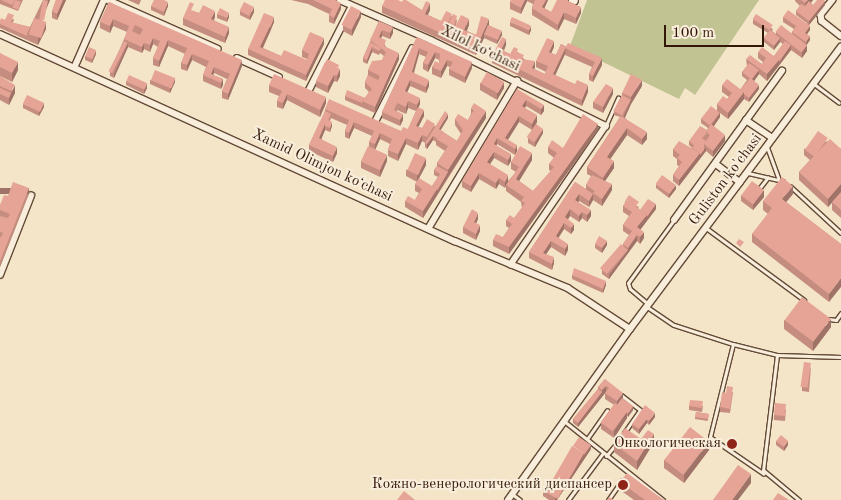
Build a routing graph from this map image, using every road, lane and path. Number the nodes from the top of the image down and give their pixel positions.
1 (104, 0) edge
2 (108, 0) edge
3 (340, 0) edge
4 (833, 0) edge
5 (353, 3) edge
6 (0, 34) edge
7 (419, 35) junction
8 (841, 36) edge
9 (841, 47) edge
10 (222, 51) edge
11 (230, 55) edge
12 (75, 66) junction
13 (782, 71) dead end
14 (283, 79) edge
15 (517, 81) junction
16 (814, 83) junction
17 (300, 87) edge
18 (309, 90) junction
19 (317, 94) edge
20 (618, 98) edge
21 (839, 103) dead end
22 (367, 117) edge
23 (376, 120) junction
24 (746, 120) junction
25 (383, 124) edge
26 (606, 126) junction
27 (773, 138) junction
28 (767, 146) junction
29 (716, 164) junction
30 (747, 173) junction
31 (768, 176) junction
32 (778, 178) junction
33 (740, 182) junction
34 (758, 190) edge
35 (31, 196) dead end
36 (674, 220) joint
37 (706, 228) junction
38 (428, 229) junction
39 (841, 233) edge
40 (512, 265) junction
41 (0, 275) edge
42 (808, 304) edge
43 (647, 306) junction
44 (841, 312) edge
45 (824, 316) edge
46 (630, 329) junction
47 (733, 344) junction
48 (777, 355) junction
49 (841, 357) edge
50 (598, 376) junction
51 (605, 382) edge
52 (619, 393) edge
53 (607, 410) dead end
54 (564, 420) junction
55 (623, 434) edge
56 (586, 439) junction
57 (617, 442) edge
58 (603, 453) junction
59 (606, 456) junction
60 (628, 472) junction
61 (764, 474) junction
62 (512, 494) junction
63 (508, 500) edge
64 (520, 500) edge
65 (568, 500) edge
66 (608, 500) edge
67 (663, 500) edge
68 (798, 500) edge

1 - 12 street
2 - 10 street
3 - 5 street, Xilol koʻchasi
4 - 8 street
5 - 7 street, Xilol koʻchasi
5 - 18 street
6 - 12 street, Xamid Olimjon koʻchasi
7 - 15 street, Xilol koʻchasi
7 - 23 street
9 - 16 street, Guliston ko'chasi
11 - 14 street
12 - 38 street, Xamid Olimjon koʻchasi
13 - 24 street
15 - 26 street, Xilol koʻchasi
15 - 38 street
16 - 21 lane
16 - 27 street, Guliston ko'chasi
17 - 18 street
18 - 19 street
20 - 26 lane
22 - 23 street
23 - 25 street
24 - 27 street
24 - 29 street
26 - 40 street
27 - 28 street, Guliston ko'chasi
28 - 30 street, Guliston ko'chasi
28 - 32 lane
29 - 33 street
29 - 36 street
30 - 31 lane
30 - 33 street, Guliston ko'chasi
31 - 32 lane
31 - 34 lane
32 - 39 lane
33 - 37 street, Guliston ko'chasi
35 - 41 street
36 - 43 lane
37 - 42 lane
37 - 43 street, Guliston ko'chasi
38 - 40 street, Xamid Olimjon koʻchasi
40 - 46 street, Xamid Olimjon koʻchasi
43 - 46 street, Guliston ko'chasi
43 - 47 lane
44 - 45 lane
46 - 50 street, Guliston ko'chasi
47 - 48 lane
47 - 61 lane
48 - 49 lane
48 - 61 lane
50 - 51 lane
50 - 54 street, Guliston ko'chasi
52 - 55 lane
53 - 56 lane
54 - 56 lane
54 - 62 street, Guliston ko'chasi
56 - 58 lane
57 - 59 lane
58 - 59 lane
58 - 65 lane
59 - 60 lane
60 - 66 lane
60 - 67 lane
61 - 68 lane
62 - 63 street, Guliston ko'chasi
62 - 64 lane

